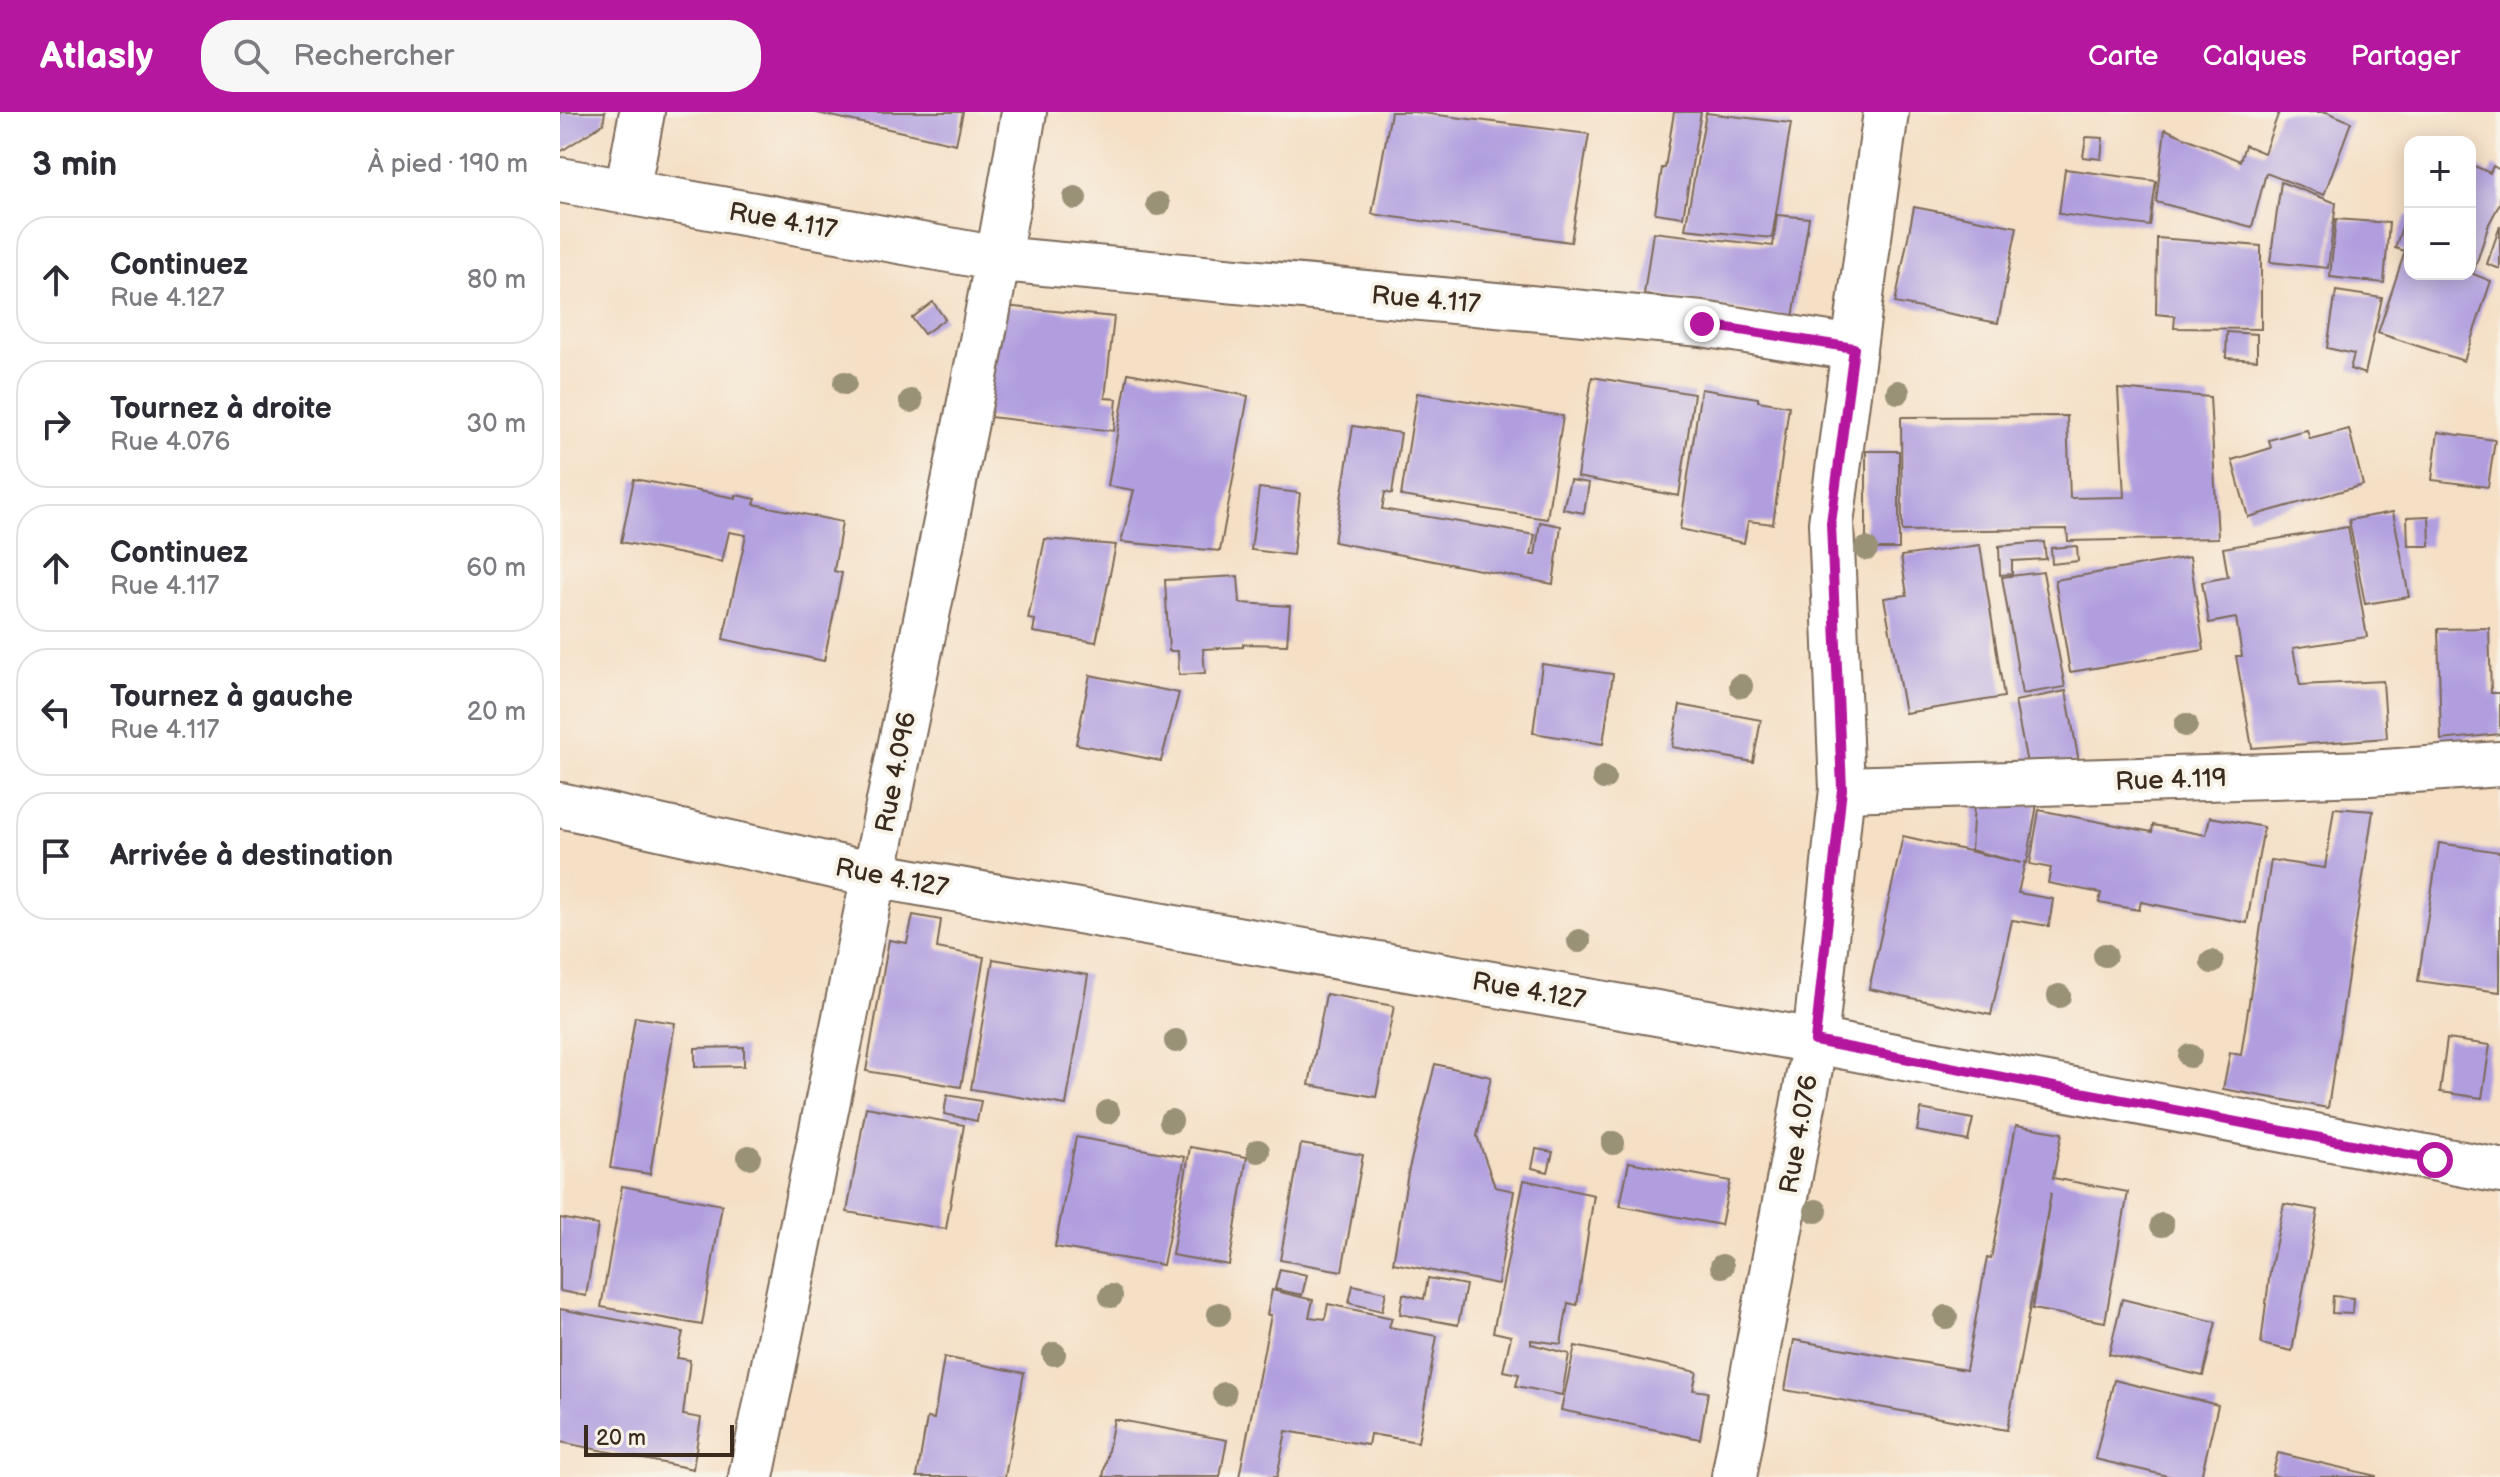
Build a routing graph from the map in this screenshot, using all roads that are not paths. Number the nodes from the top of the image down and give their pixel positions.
1 (642, 112) edge
2 (1024, 112) edge
3 (1886, 112) edge
4 (560, 180) edge
5 (627, 192) junction
6 (999, 259) junction
7 (1854, 348) junction
8 (2500, 764) edge
9 (1842, 789) junction
10 (560, 805) edge
11 (874, 875) junction
12 (1815, 1041) junction
13 (2500, 1171) edge
14 (751, 1477) edge
15 (1734, 1477) edge

1 - 5 street
2 - 6 street, Rue 4.096
3 - 7 street
4 - 5 street, Rue 4.117
5 - 6 street, Rue 4.117
6 - 7 street, Rue 4.117
6 - 11 street, Rue 4.096
7 - 9 street
8 - 9 street, Rue 4.119
9 - 12 street, Rue 4.076
10 - 11 street, Rue 4.127
11 - 12 street, Rue 4.127
11 - 14 street, Rue 4.096
12 - 13 street, Rue 4.127
12 - 15 street, Rue 4.076

